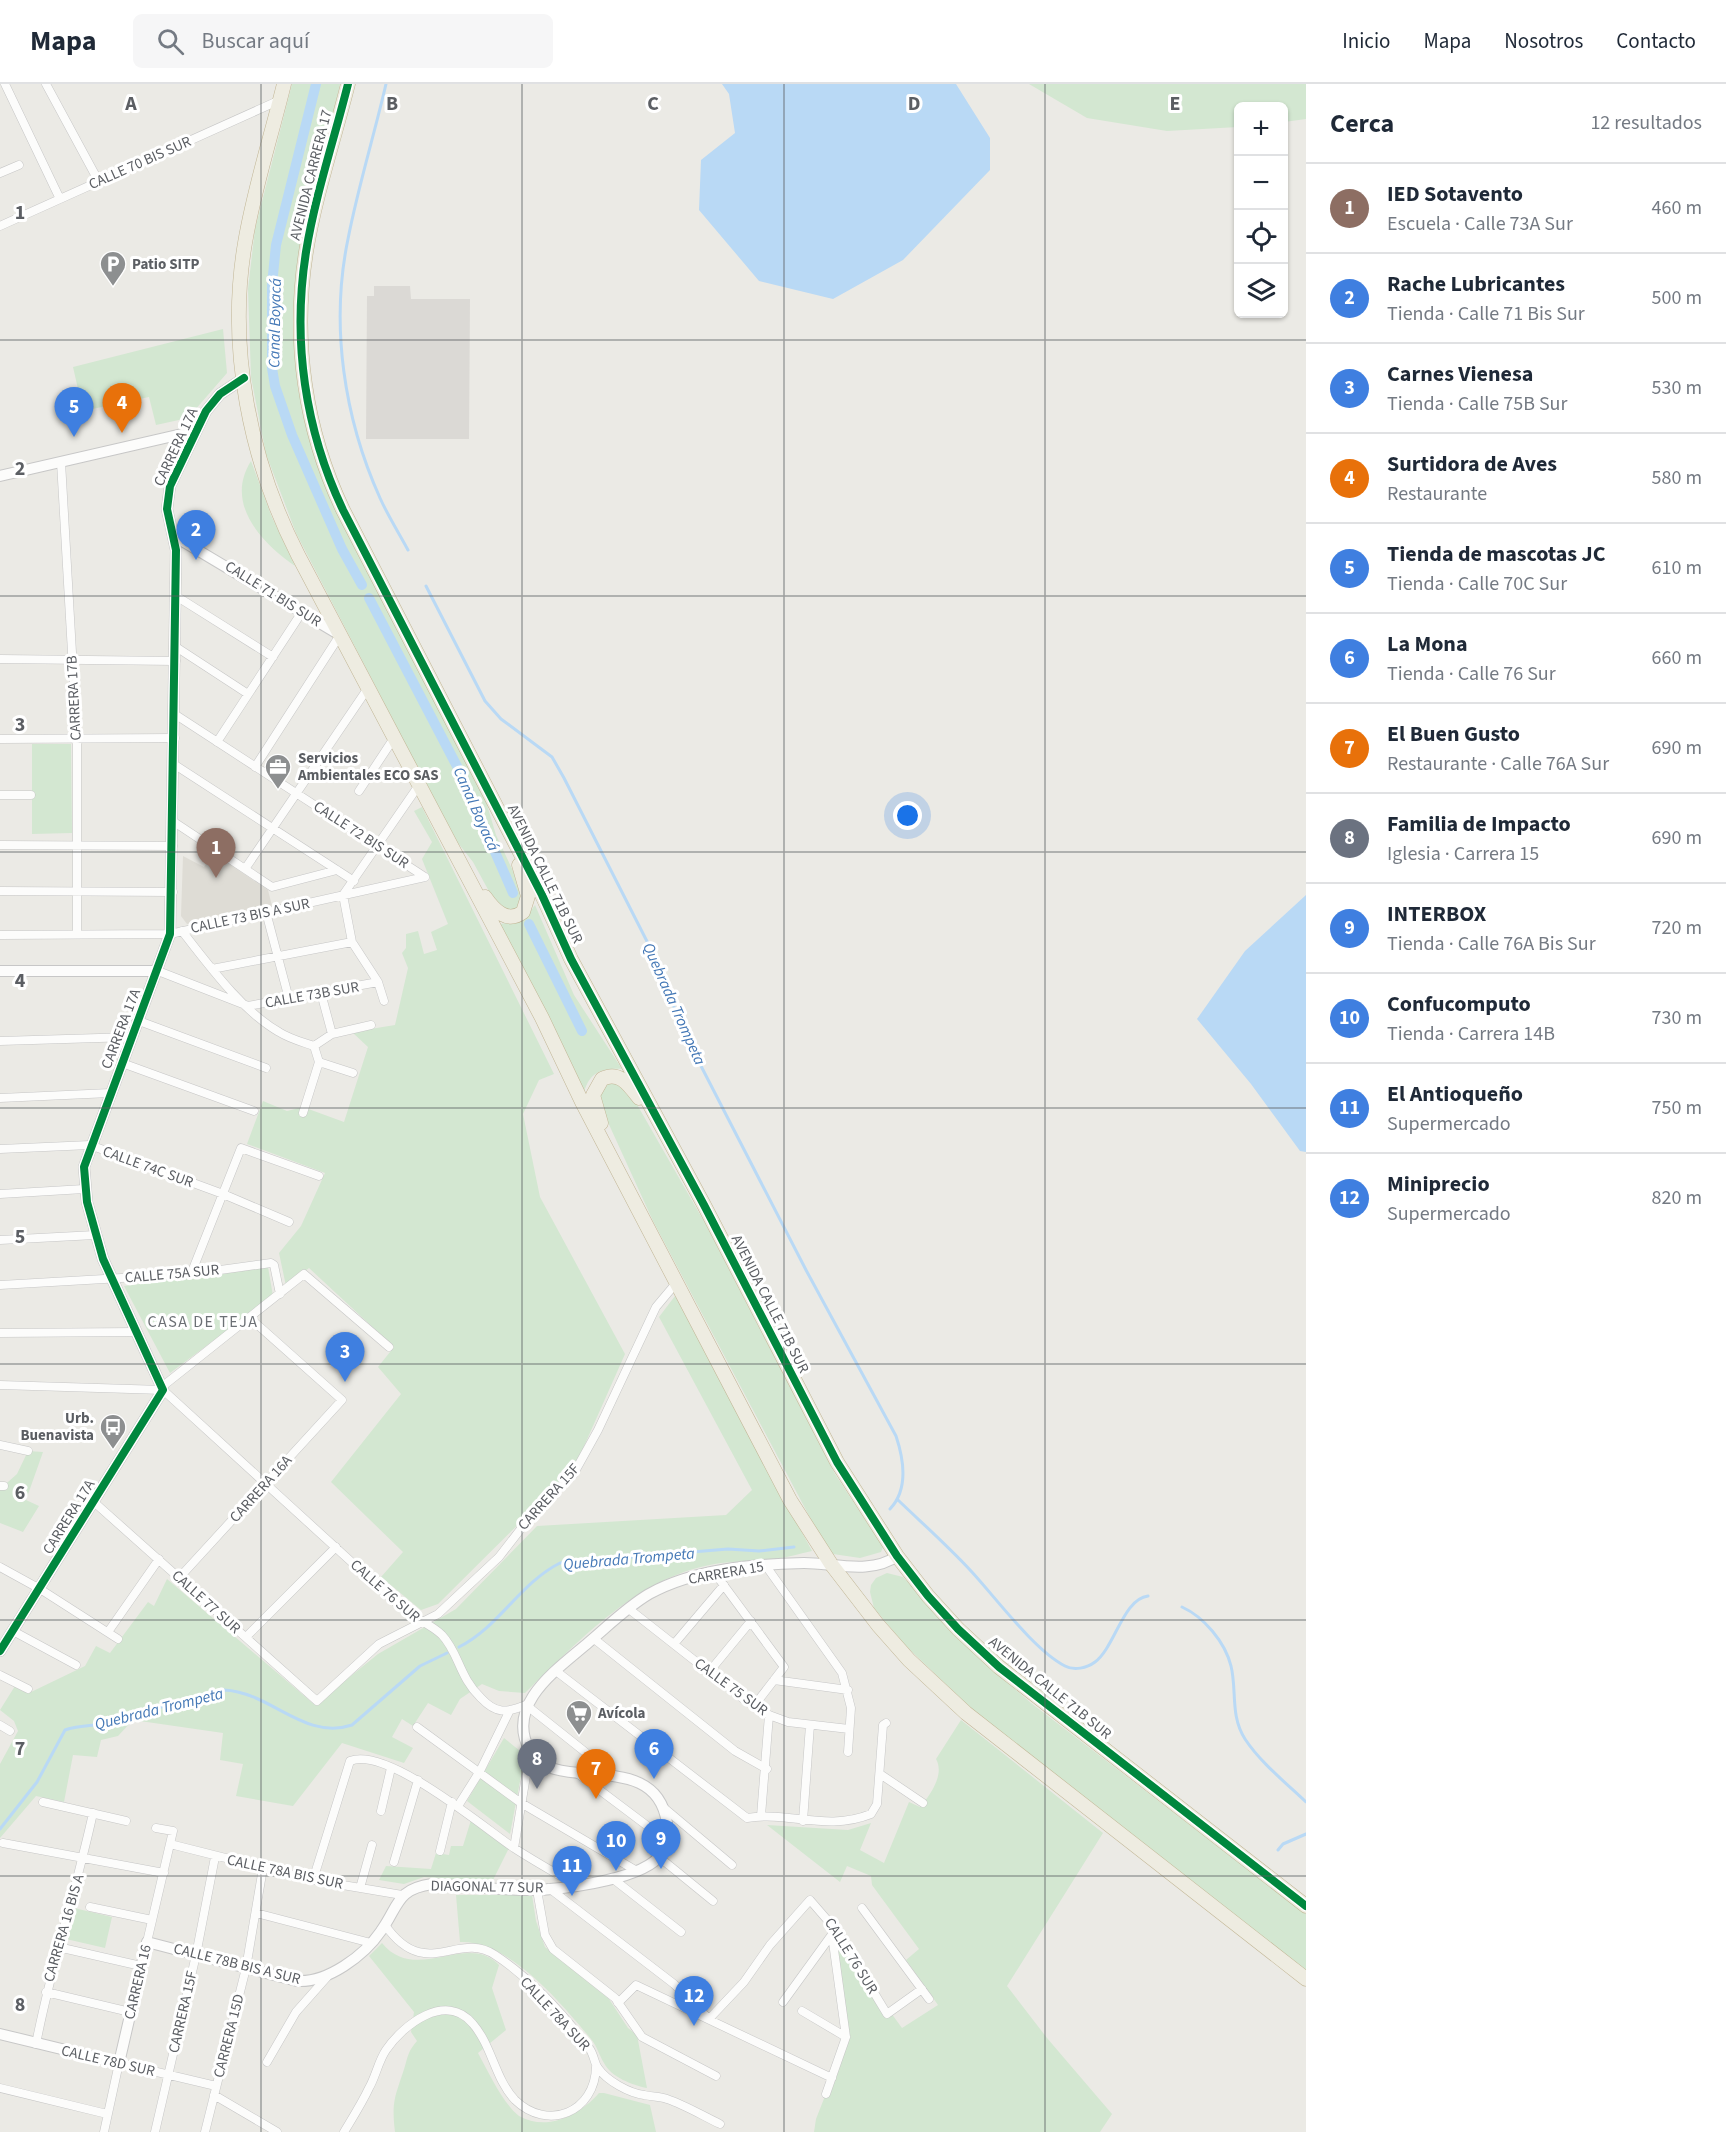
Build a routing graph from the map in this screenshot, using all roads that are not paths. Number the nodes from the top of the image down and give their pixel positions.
1 (5, 84) edge
2 (46, 84) edge
3 (284, 84) edge
4 (348, 84) edge
5 (280, 99) junction
6 (19, 165) dead end
7 (0, 173) edge
8 (99, 182) junction
9 (60, 199) junction
10 (0, 226) edge
11 (244, 378) junction
12 (195, 431) junction
13 (62, 462) junction
14 (0, 476) edge
15 (174, 536) junction
16 (380, 581) joint
17 (176, 596) junction
18 (302, 612) junction
19 (340, 635) junction
20 (176, 647) junction
21 (273, 657) junction
22 (0, 659) edge
23 (72, 660) junction
24 (176, 662) junction
25 (368, 688) junction
26 (248, 694) junction
27 (176, 715) junction
28 (175, 738) junction
29 (394, 738) junction
30 (0, 739) edge
31 (77, 739) junction
32 (217, 741) junction
33 (175, 765) junction
34 (255, 767) junction
35 (419, 785) junction
36 (359, 790) dead end
37 (297, 794) junction
38 (0, 795) edge
39 (31, 795) dead end
40 (174, 822) junction
41 (506, 828) junction
42 (273, 829) junction
43 (0, 845) edge
44 (77, 846) junction
45 (173, 846) junction
46 (378, 846) junction
47 (456, 855) junction
48 (245, 869) junction
49 (337, 870) junction
50 (425, 877) joint
51 (354, 881) junction
52 (0, 891) edge
53 (77, 891) junction
54 (172, 892) junction
55 (344, 895) junction
56 (266, 912) junction
57 (176, 932) junction
58 (77, 934) junction
59 (0, 935) edge
60 (352, 942) junction
61 (278, 956) junction
62 (212, 969) junction
63 (0, 971) edge
64 (158, 971) junction
65 (378, 982) junction
66 (321, 993) junction
67 (289, 999) junction
68 (384, 1000) dead end
69 (248, 1006) junction
70 (139, 1021) junction
71 (371, 1025) dead end
72 (332, 1034) junction
73 (132, 1037) junction
74 (0, 1041) edge
75 (314, 1046) junction
76 (319, 1062) junction
77 (122, 1063) junction
78 (266, 1068) dead end
79 (353, 1073) dead end
80 (110, 1093) junction
81 (0, 1098) edge
82 (254, 1111) dead end
83 (303, 1113) dead end
84 (90, 1145) junction
85 (0, 1149) edge
86 (674, 1150) junction
87 (618, 1168) junction
88 (319, 1176) dead end
89 (84, 1190) junction
90 (0, 1194) edge
91 (223, 1194) junction
92 (289, 1222) dead end
93 (95, 1234) junction
94 (0, 1240) edge
95 (192, 1275) junction
96 (110, 1279) junction
97 (677, 1282) junction
98 (0, 1285) edge
99 (280, 1294) junction
100 (251, 1318) junction
101 (137, 1332) junction
102 (0, 1333) edge
103 (389, 1347) dead end
104 (0, 1385) edge
105 (163, 1388) junction
106 (0, 1445) edge
107 (27, 1451) dead end
108 (266, 1483) junction
109 (94, 1503) junction
110 (336, 1547) junction
111 (897, 1556) junction
112 (159, 1559) junction
113 (831, 1564) junction
114 (766, 1566) junction
115 (0, 1567) edge
116 (714, 1572) junction
117 (179, 1578) junction
118 (724, 1585) junction
119 (40, 1588) junction
120 (628, 1609) junction
121 (751, 1621) junction
122 (423, 1623) junction
123 (13, 1631) junction
124 (108, 1632) junction
125 (246, 1637) junction
126 (593, 1638) junction
127 (118, 1639) dead end
128 (674, 1644) junction
129 (0, 1651) edge
130 (76, 1665) dead end
131 (556, 1671) junction
132 (709, 1672) junction
133 (0, 1675) edge
134 (774, 1680) junction
135 (28, 1689) dead end
136 (848, 1690) junction
137 (317, 1701) joint
138 (526, 1705) junction
139 (754, 1706) junction
140 (509, 1712) junction
141 (769, 1715) junction
142 (886, 1723) dead end
143 (0, 1725) edge
144 (810, 1725) junction
145 (417, 1727) dead end
146 (849, 1729) junction
147 (10, 1731) dead end
148 (530, 1752) junction
149 (848, 1752) dead end
150 (391, 1768) junction
151 (767, 1769) junction
152 (480, 1771) junction
153 (577, 1773) junction
154 (880, 1774) junction
155 (614, 1775) junction
156 (418, 1780) junction
157 (43, 1802) dead end
158 (521, 1803) junction
159 (923, 1803) dead end
160 (455, 1804) junction
161 (662, 1806) junction
162 (381, 1811) dead end
163 (93, 1813) junction
164 (761, 1816) junction
165 (126, 1821) dead end
166 (802, 1821) junction
167 (156, 1828) dead end
168 (666, 1840) junction
169 (3, 1843) dead end
170 (170, 1844) junction
171 (372, 1845) dead end
172 (514, 1848) junction
173 (440, 1851) dead end
174 (215, 1857) junction
175 (659, 1857) junction
176 (83, 1858) junction
177 (394, 1862) dead end
178 (732, 1865) dead end
179 (263, 1868) junction
180 (635, 1870) junction
181 (164, 1873) junction
182 (612, 1878) junction
183 (313, 1880) junction
184 (574, 1884) junction
185 (360, 1888) junction
186 (549, 1888) junction
187 (537, 1890) junction
188 (402, 1895) junction
189 (713, 1901) dead end
190 (90, 1906) dead end
191 (1306, 1906) edge
192 (862, 1908) dead end
193 (256, 1912) junction
194 (152, 1920) junction
195 (385, 1925) junction
196 (681, 1932) dead end
197 (834, 1932) junction
198 (147, 1942) junction
199 (371, 1943) junction
200 (58, 1947) junction
201 (196, 1955) junction
202 (141, 1966) junction
203 (246, 1968) junction
204 (327, 1977) junction
205 (1306, 1979) edge
206 (922, 1989) junction
207 (46, 1992) junction
208 (929, 1999) dead end
209 (783, 2002) dead end
210 (618, 2003) junction
211 (802, 2011) dead end
212 (130, 2012) junction
213 (709, 2019) junction
214 (0, 2034) edge
215 (846, 2037) junction
216 (36, 2044) junction
217 (267, 2062) dead end
218 (119, 2063) junction
219 (596, 2067) junction
220 (168, 2075) junction
221 (716, 2076) dead end
222 (832, 2078) junction
223 (216, 2086) junction
224 (0, 2088) edge
225 (826, 2094) dead end
226 (214, 2095) junction
227 (107, 2114) junction
228 (720, 2124) dead end
229 (104, 2132) edge
230 (155, 2132) edge
231 (206, 2132) edge
232 (277, 2132) edge
233 (344, 2132) edge

1 - 9 street
2 - 8 street
3 - 5 highway
4 - 16 highway, AVENIDA CARRERA 17
5 - 8 street, CALLE 70 BIS SUR
5 - 11 highway
6 - 7 street
8 - 9 street, CALLE 70 BIS SUR
9 - 10 street, CALLE 70 BIS SUR
11 - 12 street, CARRERA 17A
11 - 19 highway
12 - 13 street
12 - 15 street, CARRERA 17A
13 - 14 street
13 - 23 street, CARRERA 17B
15 - 17 street, CARRERA 17A
15 - 18 street, CALLE 71 BIS SUR
16 - 41 highway, AVENIDA CALLE 71B SUR
17 - 20 street, CARRERA 17A
17 - 21 street
18 - 19 street, CALLE 71 BIS SUR
18 - 21 street
19 - 25 highway
19 - 34 street
20 - 24 street, CARRERA 17A
20 - 26 street
21 - 26 street
22 - 23 street
23 - 24 street
23 - 31 street, CARRERA 17B
24 - 27 street, CARRERA 17A
25 - 29 highway
25 - 37 street
26 - 32 street
27 - 28 street, CARRERA 17A
27 - 32 street, CALLE 72 BIS SUR
28 - 31 street
28 - 33 street, CARRERA 17A
29 - 35 highway
29 - 36 street
30 - 31 street
31 - 44 street, CARRERA 17B
32 - 34 street, CALLE 72 BIS SUR
33 - 40 street, CARRERA 17A
33 - 42 street
34 - 37 street, CALLE 72 BIS SUR
35 - 46 street
35 - 47 highway
37 - 42 street
37 - 46 street, CALLE 72 BIS SUR
38 - 39 street
40 - 45 street, CARRERA 17A
40 - 48 street
41 - 47 highway
41 - 86 highway, AVENIDA CALLE 71B SUR
42 - 48 street
42 - 49 street
43 - 44 street
44 - 45 street
44 - 53 street, CARRERA 17B
45 - 54 street, CARRERA 17A
46 - 50 street, CALLE 72 BIS SUR
46 - 51 street
47 - 87 highway
48 - 49 street
49 - 51 street
50 - 55 street, CALLE 73 BIS A SUR
51 - 55 street
52 - 53 street
53 - 54 street
53 - 58 street, CARRERA 17B
54 - 57 street, CARRERA 17A
55 - 56 street, CALLE 73 BIS A SUR
55 - 60 street
56 - 57 street, CALLE 73 BIS A SUR
56 - 61 street
57 - 58 street, CALLE 73 BIS A SUR
57 - 62 street
57 - 64 street, CARRERA 17A
58 - 59 street, CALLE 73 BIS A SUR
60 - 61 street
60 - 65 street
61 - 62 street
61 - 67 street
62 - 69 street
63 - 64 street, CALLE 73B SUR
64 - 69 street, CALLE 73B SUR
64 - 70 street, CARRERA 17A
65 - 66 street, CALLE 73B SUR
65 - 68 street
66 - 67 street, CALLE 73B SUR
66 - 72 street
67 - 69 street, CALLE 73B SUR
69 - 75 street
70 - 73 street, CARRERA 17A
70 - 78 street
71 - 72 street
72 - 75 street
73 - 74 street
73 - 77 street, CARRERA 17A
75 - 76 street
76 - 79 street
76 - 83 street
77 - 80 street, CARRERA 17A
77 - 82 street
80 - 81 street
80 - 84 street, CARRERA 17A
84 - 85 street, CALLE 74C SUR
84 - 89 street, CARRERA 17A
84 - 91 street, CALLE 74C SUR
86 - 87 highway
86 - 111 highway, AVENIDA CALLE 71B SUR
87 - 97 highway
88 - 91 street
89 - 90 street
89 - 93 street, CARRERA 17A
91 - 92 street, CALLE 74C SUR
91 - 95 street
93 - 94 street
93 - 96 street, CARRERA 17A
95 - 96 street, CALLE 75A SUR
95 - 99 street, CALLE 75A SUR
96 - 98 street, CALLE 75A SUR
96 - 101 street, CARRERA 17A
97 - 113 highway
97 - 122 street, CARRERA 15F
99 - 100 street
99 - 103 street
100 - 105 street
100 - 108 street, CARRERA 16A
101 - 102 street
101 - 105 street, CARRERA 17A
104 - 105 street
105 - 108 street, CALLE 76 SUR
105 - 109 street, CARRERA 17A
106 - 107 street
108 - 110 street, CALLE 76 SUR
108 - 117 street, CARRERA 16A
109 - 112 street, CALLE 77 SUR
109 - 119 street, CARRERA 17A
110 - 122 street, CALLE 76 SUR
110 - 125 street
111 - 113 street, CARRERA 15
111 - 191 highway, AVENIDA CALLE 71B SUR
112 - 117 street, CALLE 77 SUR
112 - 124 street
113 - 114 street, CARRERA 15
113 - 205 highway
114 - 116 street, CARRERA 15
114 - 136 street
115 - 119 street
116 - 118 street
116 - 120 street, CARRERA 15
117 - 125 street, CALLE 77 SUR
118 - 121 street
118 - 128 street
119 - 123 street, CARRERA 17A
119 - 124 street
120 - 126 street, CARRERA 15
120 - 128 street, CALLE 75 SUR
121 - 132 street
121 - 134 street
122 - 137 street, CARRERA 15F
122 - 140 street, CALLE 76 SUR
123 - 129 street, CARRERA 17A
123 - 130 street
124 - 127 street
125 - 137 street, CALLE 77 SUR
126 - 131 street, CARRERA 15
126 - 151 street
128 - 132 street, CALLE 75 SUR
131 - 138 street, CARRERA 15
131 - 164 street
132 - 139 street, CALLE 75 SUR
133 - 135 street
134 - 136 street
134 - 139 street
136 - 146 street
138 - 140 street
138 - 148 street
138 - 155 street
139 - 141 street, CALLE 75 SUR
140 - 152 street
141 - 144 street, CALLE 75 SUR
141 - 151 street
142 - 154 street
143 - 147 street
144 - 146 street, CALLE 75 SUR
144 - 166 street
145 - 152 street
146 - 149 street
148 - 153 street
148 - 158 street
150 - 156 street
150 - 162 street
150 - 183 street
151 - 164 street
152 - 158 street
152 - 160 street
153 - 155 street
153 - 168 street
154 - 159 street
154 - 166 street
155 - 161 street
156 - 160 street
156 - 177 street
157 - 163 street
158 - 172 street
158 - 180 street
160 - 172 street
160 - 173 street
161 - 168 street
161 - 178 street
163 - 165 street
163 - 176 street, CARRERA 16 BIS A
164 - 166 street
167 - 170 street, CARRERA 16
168 - 175 street
169 - 176 street
170 - 174 street, CALLE 78A BIS SUR
170 - 181 street, CARRERA 16
171 - 185 street
172 - 184 street
174 - 179 street, CALLE 78A BIS SUR
174 - 201 street, CARRERA 15F
175 - 180 street, DIAGONAL 77 SUR
175 - 189 street
176 - 181 street
176 - 200 street, CARRERA 16 BIS A
179 - 183 street, CALLE 78A BIS SUR
179 - 193 street, CARRERA 15D
180 - 182 street, DIAGONAL 77 SUR
181 - 194 street, CARRERA 16
182 - 184 street, DIAGONAL 77 SUR
182 - 196 street
183 - 185 street, CALLE 78A BIS SUR
184 - 186 street, DIAGONAL 77 SUR
185 - 188 street, CALLE 78A BIS SUR
186 - 187 street, DIAGONAL 77 SUR
186 - 213 street
187 - 188 street, DIAGONAL 77 SUR
187 - 210 street
188 - 195 street
190 - 194 street
192 - 206 street
193 - 199 street
193 - 203 street, CARRERA 15D
194 - 198 street, CARRERA 16
195 - 199 street
195 - 219 street, CALLE 78A SUR
197 - 206 street, CALLE 76 SUR
197 - 209 street
197 - 213 street, CALLE 76 SUR
197 - 215 street
198 - 201 street, CALLE 78B BIS A SUR
198 - 202 street, CARRERA 16
199 - 204 street
200 - 202 street
200 - 207 street, CARRERA 16 BIS A
201 - 203 street, CALLE 78B BIS A SUR
201 - 220 street, CARRERA 15F
202 - 212 street, CARRERA 16
203 - 204 street, CALLE 78B BIS A SUR
203 - 223 street, CARRERA 15D
204 - 217 street
206 - 208 street
207 - 212 street
207 - 216 street, CARRERA 16 BIS A
210 - 213 street
210 - 221 street
211 - 215 street
212 - 218 street, CARRERA 16
213 - 222 street
214 - 216 street, CALLE 78D SUR
215 - 222 street
216 - 218 street, CALLE 78D SUR
218 - 220 street, CALLE 78D SUR
218 - 227 street, CARRERA 16
219 - 228 street, CALLE 78A SUR
219 - 233 street
220 - 223 street, CALLE 78D SUR
220 - 230 street, CARRERA 15F
222 - 225 street
223 - 226 street, CARRERA 15D
224 - 227 street
226 - 231 street, CARRERA 15D
226 - 232 street
227 - 229 street, CARRERA 16

